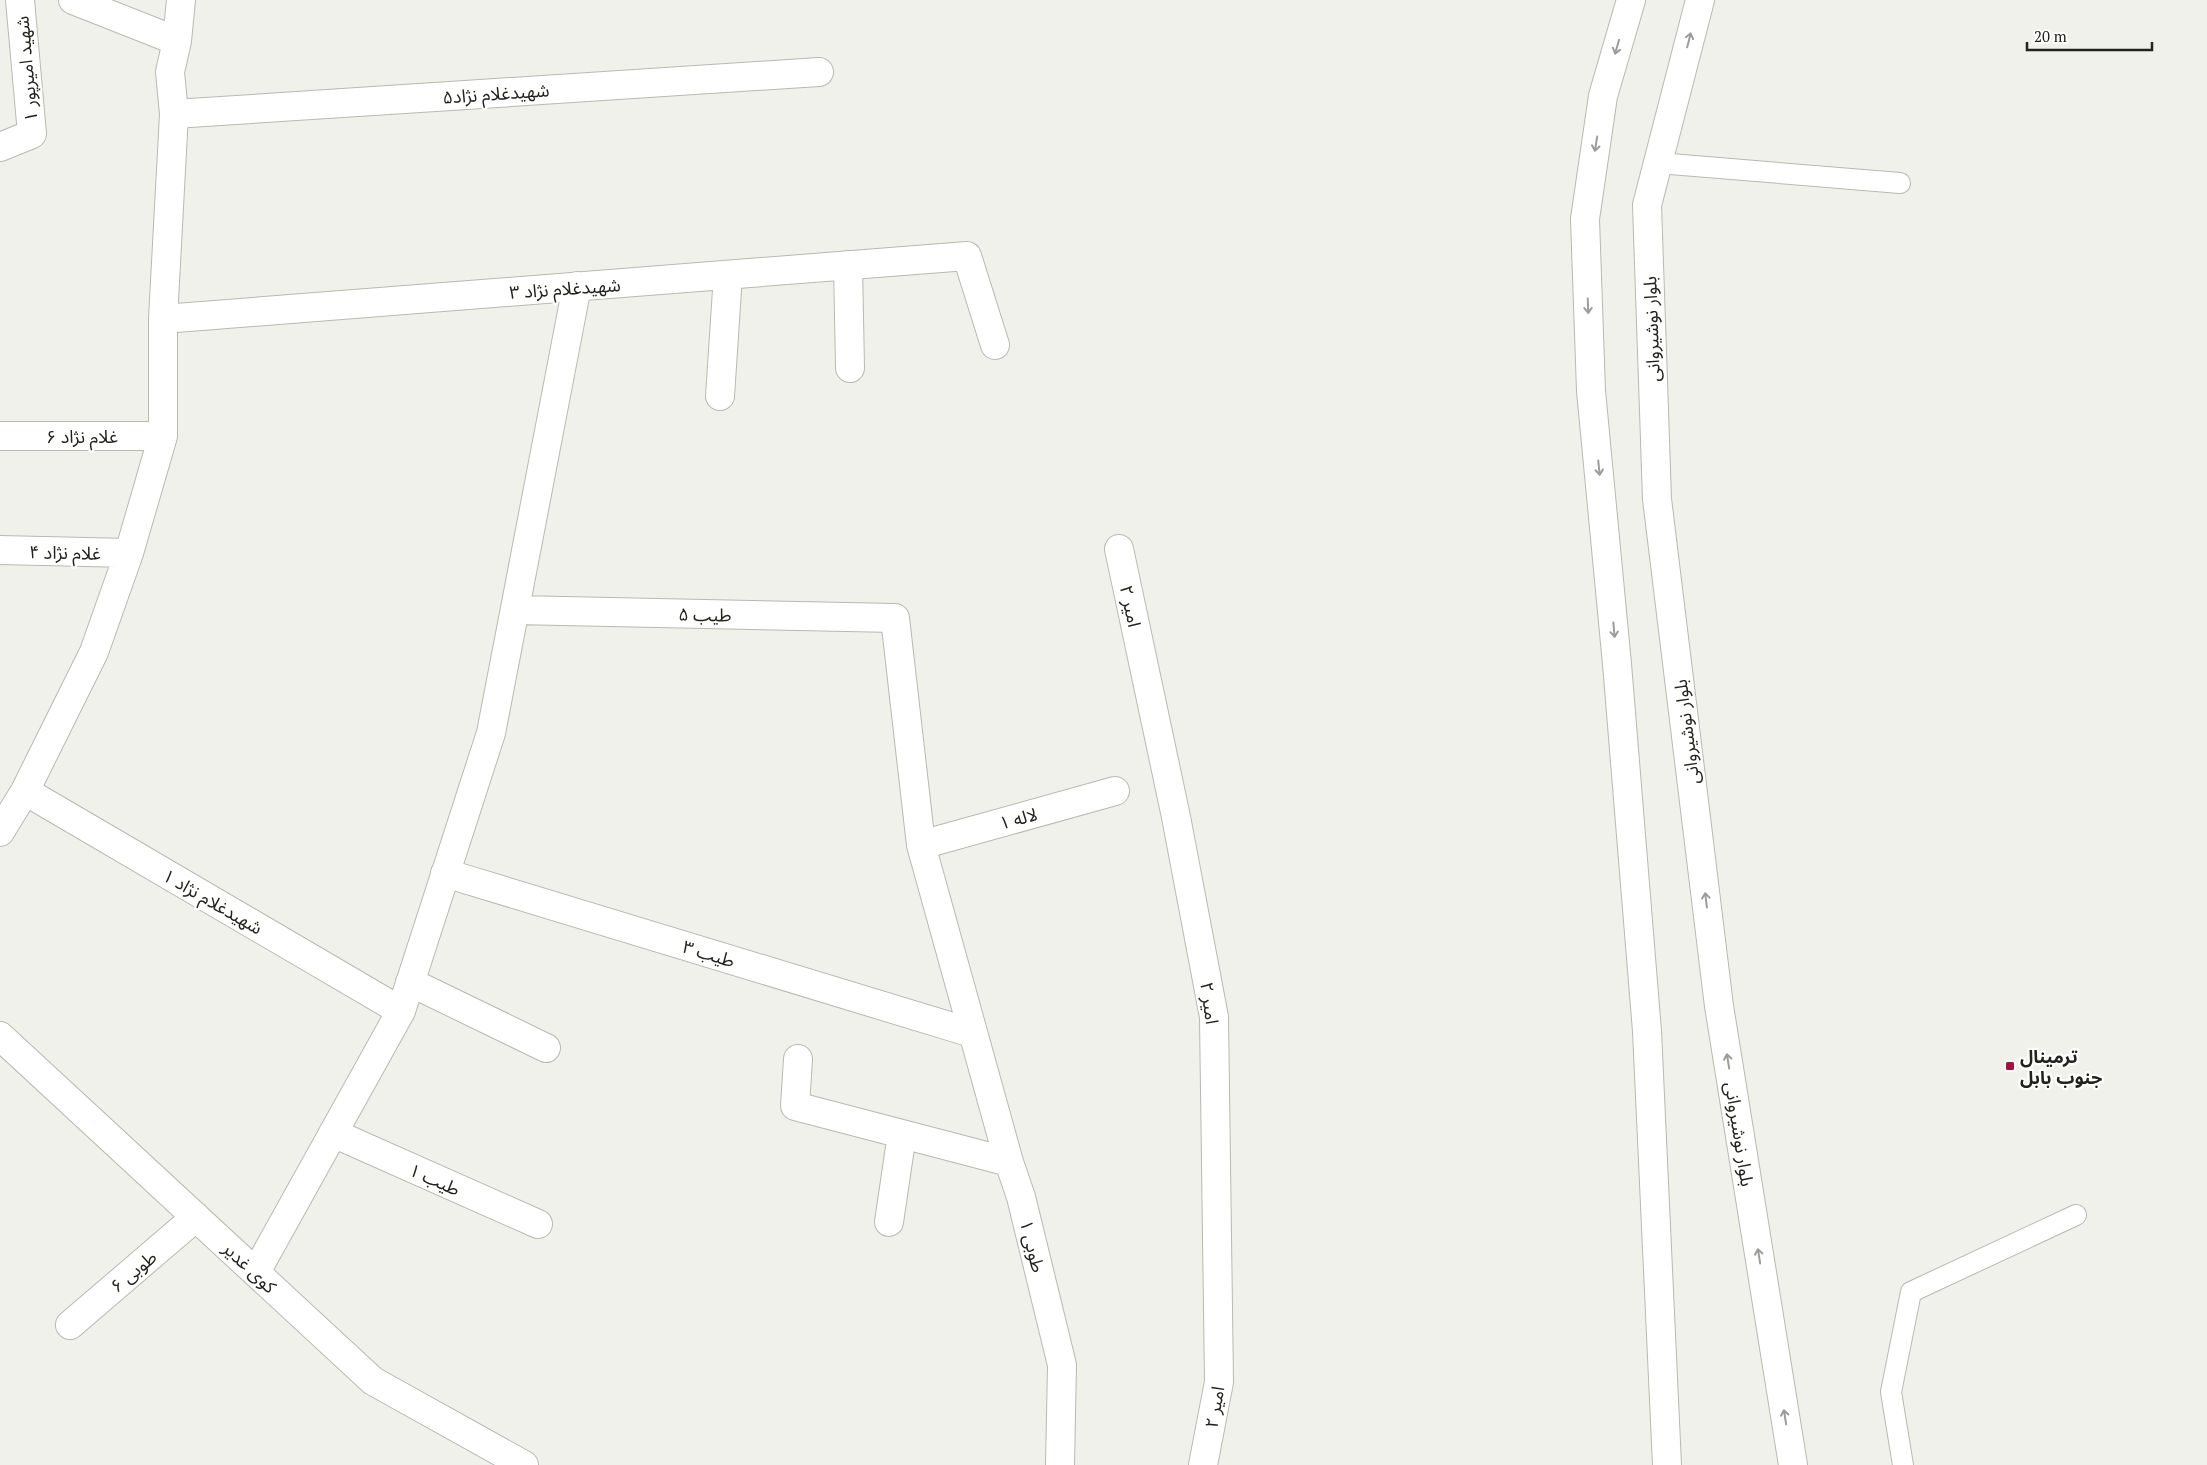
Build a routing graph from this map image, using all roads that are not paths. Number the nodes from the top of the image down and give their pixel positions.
1 (20, 0) edge
2 (73, 0) edge
3 (181, 0) edge
4 (1631, 0) edge
5 (1700, 0) edge
6 (176, 41) junction
7 (819, 72) dead end
8 (174, 114) junction
9 (0, 147) edge
10 (1658, 163) junction
11 (1900, 183) dead end
12 (848, 266) junction
13 (728, 275) junction
14 (577, 286) junction
15 (162, 319) junction
16 (995, 345) dead end
17 (850, 368) dead end
18 (720, 396) dead end
19 (0, 436) edge
20 (163, 436) junction
21 (1119, 549) dead end
22 (0, 550) edge
23 (129, 553) junction
24 (515, 610) junction
25 (895, 618) joint
26 (25, 791) junction
27 (1115, 791) dead end
28 (0, 832) edge
29 (921, 845) junction
30 (445, 873) junction
31 (410, 982) junction
32 (401, 1010) junction
33 (972, 1033) junction
34 (0, 1036) edge
35 (546, 1048) dead end
36 (798, 1059) dead end
37 (333, 1133) junction
38 (902, 1134) junction
39 (1008, 1162) junction
40 (2076, 1215) dead end
41 (196, 1217) junction
42 (889, 1222) dead end
43 (538, 1224) dead end
44 (256, 1272) junction
45 (70, 1325) dead end
46 (524, 1465) edge
47 (1060, 1465) edge
48 (1203, 1465) edge
49 (1667, 1465) edge
50 (1793, 1465) edge
51 (1903, 1465) edge

1 - 9 street, شهید امیرپور ۱
2 - 6 street
3 - 6 street
4 -> 49 street
10 -> 5 street, بلوار نوشیروانی
6 - 8 street
7 - 8 street, شهیدغلام نژاد۵
8 - 15 street
10 - 11 lane
50 -> 10 street, بلوار نوشیروانی
12 - 13 street, شهیدغلام نژاد ۳
12 - 16 street, شهیدغلام نژاد ۳
12 - 17 street
13 - 14 street, شهیدغلام نژاد ۳
13 - 18 street
14 - 15 street, شهیدغلام نژاد ۳
14 - 24 street
15 - 20 street
19 - 20 street, غلام نژاد ۶
20 - 23 street
21 - 48 street, امیر ۲
22 - 23 street, غلام نژاد ۴
23 - 26 street
24 - 25 street, طیب ۵
24 - 30 street
25 - 29 street, طوبی ۱
26 - 28 street
26 - 32 street, شهیدغلام نژاد ۱
27 - 29 street, لاله ۱
29 - 33 street, طوبی ۱
30 - 31 street
30 - 33 street, طیب ۳
31 - 32 street
31 - 35 street
32 - 37 street
33 - 39 street, طوبی ۱
34 - 41 street, کوی غدیر
36 - 38 street
37 - 43 street, طیب ۱
37 - 44 street
38 - 39 street
38 - 42 street
39 - 47 street, طوبی ۱
40 - 51 lane
41 - 44 street, کوی غدیر
41 - 45 street, طوبی ۶
44 - 46 street, کوی غدیر

